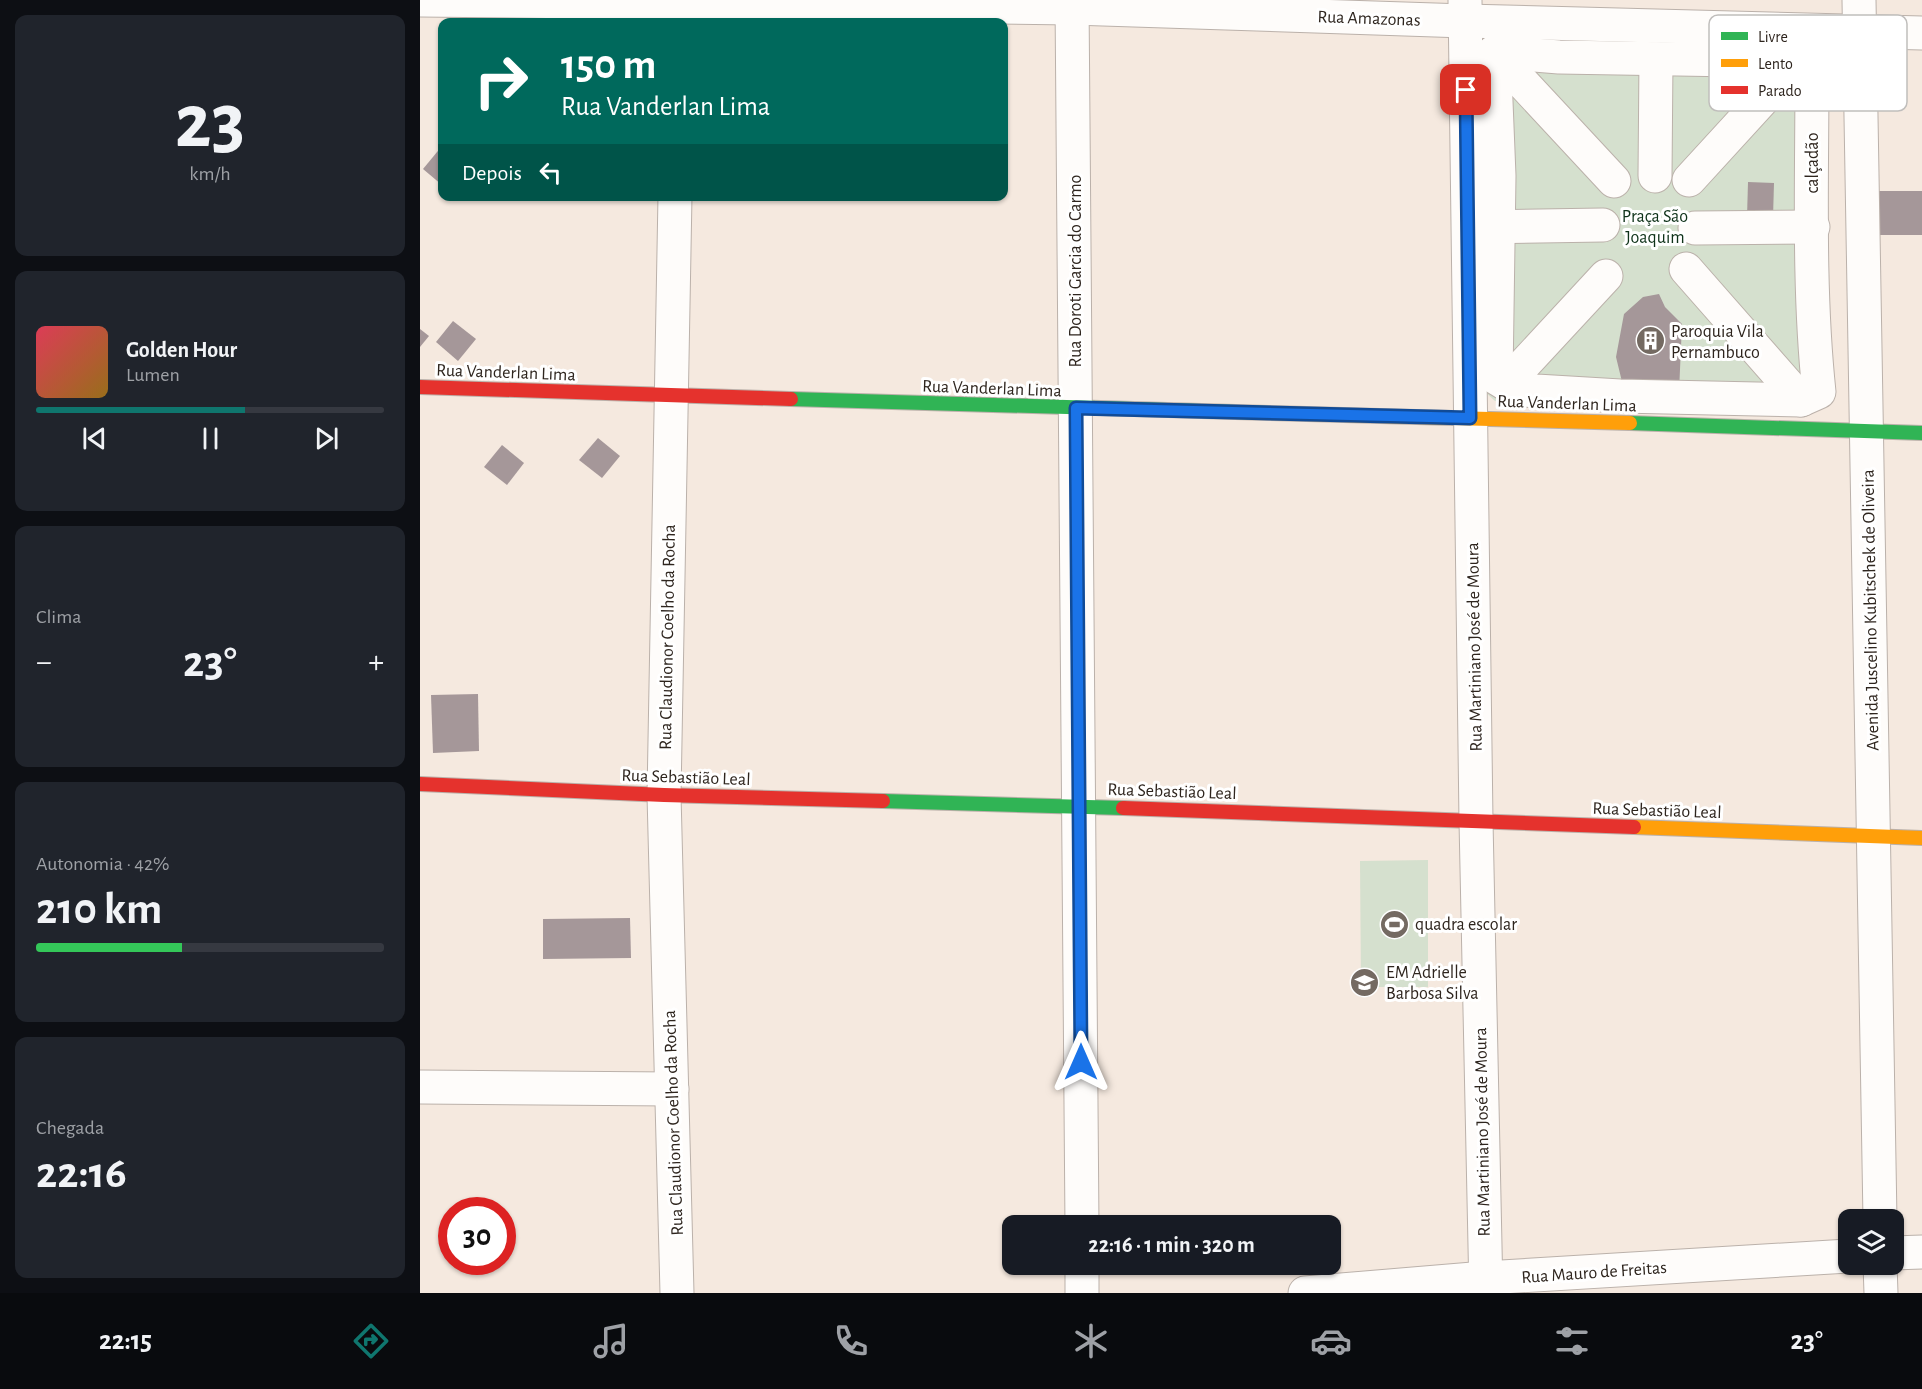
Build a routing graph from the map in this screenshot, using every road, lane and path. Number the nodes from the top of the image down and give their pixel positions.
1 (420, 0) edge
2 (1072, 4) edge
3 (678, 8) edge
4 (1465, 11) edge
5 (1859, 15) edge
6 (1907, 29) edge
7 (1922, 33) edge
8 (1494, 52) junction
9 (1656, 59) junction
10 (1709, 60) edge
11 (1753, 111) edge
12 (1812, 111) edge
13 (1861, 111) edge
14 (1655, 176) dead end
15 (1689, 180) dead end
16 (1614, 181) dead end
17 (675, 201) edge
18 (1603, 225) dead end
19 (1483, 227) junction
20 (1813, 227) junction
21 (1695, 228) dead end
22 (1686, 268) dead end
23 (1606, 276) dead end
24 (1506, 384) junction
25 (420, 387) edge
26 (672, 396) junction
27 (1801, 400) junction
28 (1076, 408) junction
29 (1470, 418) junction
30 (1866, 432) junction
31 (1922, 433) edge
32 (420, 784) edge
33 (664, 795) junction
34 (1079, 806) junction
35 (1476, 821) junction
36 (1874, 837) junction
37 (1922, 838) edge
38 (420, 1087) edge
39 (672, 1089) junction
40 (1880, 1209) edge
41 (1082, 1215) edge
42 (1922, 1252) edge
43 (1904, 1253) edge
44 (1838, 1257) edge
45 (1082, 1275) edge
46 (1880, 1275) edge
47 (1486, 1286) edge
48 (678, 1293) edge
49 (1082, 1293) edge
50 (1305, 1293) edge
51 (1881, 1293) edge

1 - 3 street, Rua Amazonas
2 - 3 street, Rua Amazonas
2 - 4 street, Rua Amazonas
2 - 28 street, Rua Doroti Garcia do Carmo
4 - 5 street, Rua Amazonas
4 - 19 street, Rua Martiniano José de Moura
6 - 7 street, Rua Amazonas
8 - 9 street
8 - 16 street
8 - 19 street
9 - 10 street
9 - 14 street
11 - 15 street
12 - 20 street, calçadão
13 - 30 street, Avenida Juscelino Kubitschek de Oliveira
17 - 26 street, Rua Claudionor Coelho da Rocha
18 - 19 street
19 - 24 street
19 - 29 street, Rua Martiniano José de Moura
20 - 21 street
20 - 27 street, calçadão
22 - 27 street
23 - 24 street
24 - 27 street
25 - 26 street, Rua Vanderlan Lima
26 - 28 street, Rua Vanderlan Lima
26 - 33 street, Rua Claudionor Coelho da Rocha
28 - 29 street, Rua Vanderlan Lima
28 - 34 street, Rua Doroti Garcia do Carmo
29 - 30 street, Rua Vanderlan Lima
29 - 35 street, Rua Martiniano José de Moura
30 - 31 street, Rua Vanderlan Lima
30 - 36 street, Avenida Juscelino Kubitschek de Oliveira
32 - 33 street, Rua Sebastião Leal
33 - 34 street, Rua Sebastião Leal
33 - 39 street, Rua Claudionor Coelho da Rocha
34 - 35 street, Rua Sebastião Leal
34 - 41 street, Rua Doroti Garcia do Carmo
35 - 36 street, Rua Sebastião Leal
35 - 47 street, Rua Martiniano José de Moura
36 - 37 street, Rua Sebastião Leal
36 - 40 street, Avenida Juscelino Kubitschek de Oliveira
38 - 39 street
39 - 48 street, Rua Claudionor Coelho da Rocha
42 - 43 street
44 - 47 street, Rua Mauro de Freitas
45 - 49 street
46 - 51 street
47 - 50 street, Rua Mauro de Freitas

